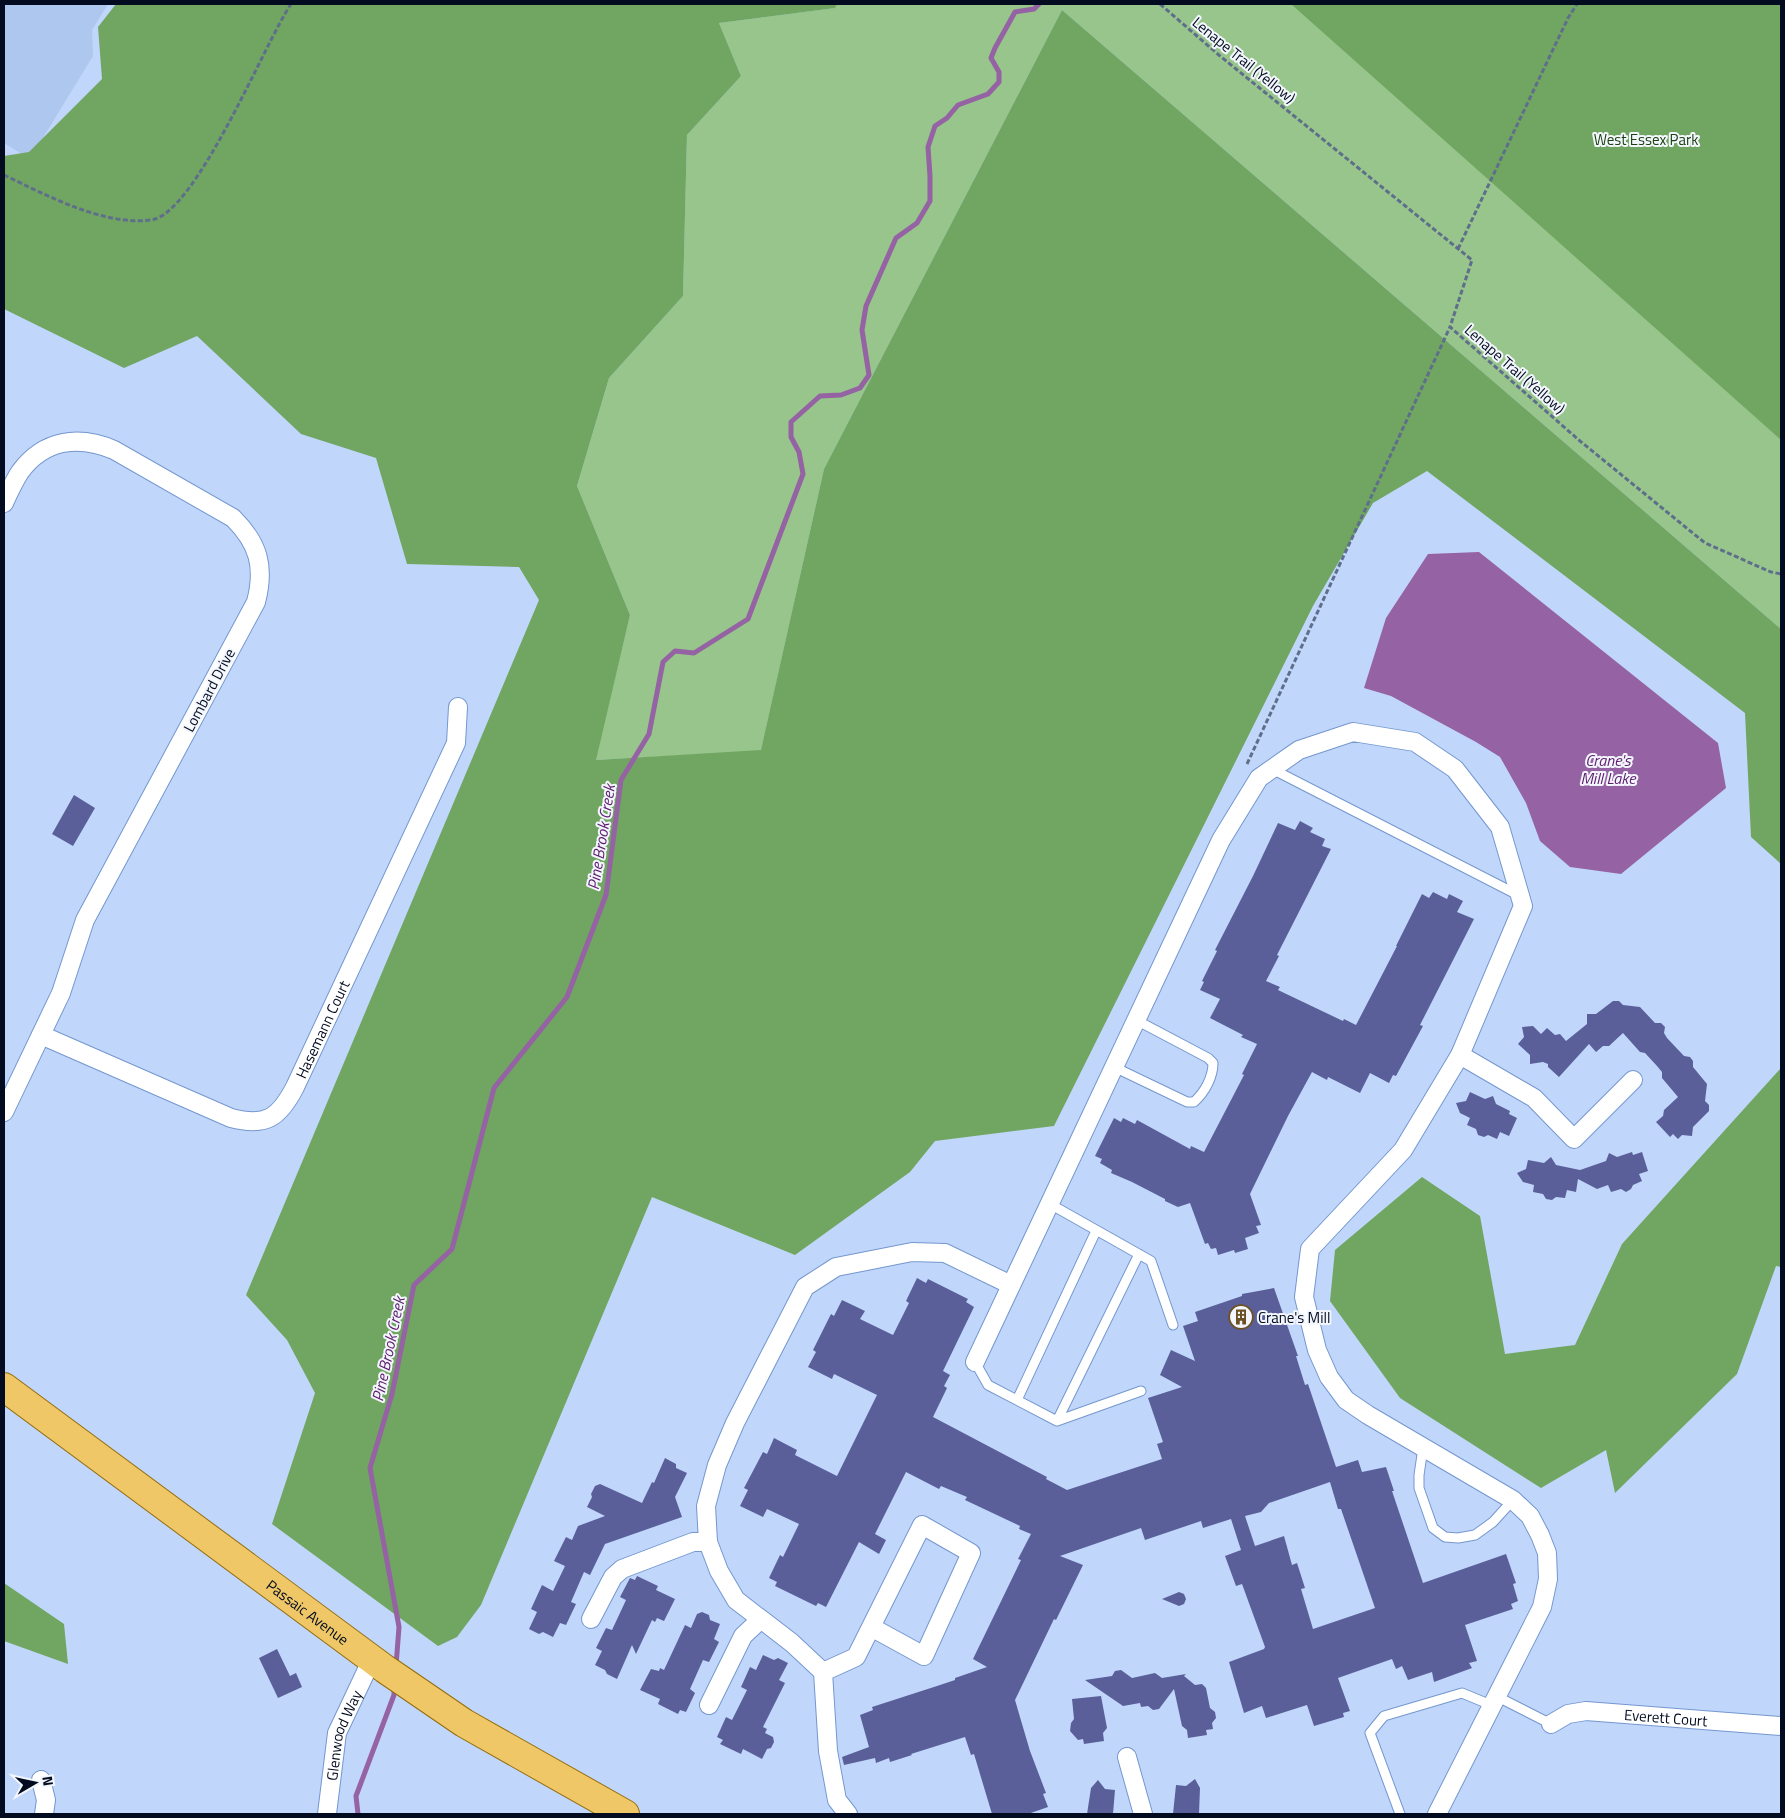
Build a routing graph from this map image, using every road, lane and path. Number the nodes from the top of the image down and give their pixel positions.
1 (291, 4) edge
2 (1160, 4) edge
3 (1577, 4) edge
4 (4, 176) edge
5 (1458, 249) junction
6 (1450, 327) junction
7 (4, 502) edge
8 (1781, 574) edge
9 (458, 707) dead end
10 (1265, 773) junction
11 (1520, 896) junction
12 (1136, 1020) junction
13 (41, 1035) junction
14 (1460, 1056) junction
15 (1114, 1067) junction
16 (1633, 1080) dead end
17 (4, 1112) edge
18 (1050, 1204) junction
19 (1096, 1230) junction
20 (1139, 1254) junction
21 (1012, 1285) junction
22 (1173, 1325) dead end
23 (975, 1362) joint
24 (4, 1388) edge
25 (1141, 1392) dead end
26 (1017, 1400) junction
27 (1057, 1421) junction
28 (1423, 1448) junction
29 (1513, 1500) junction
30 (708, 1542) junction
31 (591, 1619) dead end
32 (760, 1620) junction
33 (871, 1627) junction
34 (378, 1664) junction
35 (823, 1672) junction
36 (1493, 1700) junction
37 (710, 1705) dead end
38 (1551, 1724) joint
39 (1781, 1726) edge
40 (1127, 1757) dead end
41 (41, 1780) dead end
42 (44, 1814) edge
43 (327, 1814) edge
44 (625, 1814) edge
45 (848, 1814) edge
46 (1143, 1814) edge
47 (1400, 1814) edge
48 (1437, 1814) edge

1 - 4 path
2 - 5 path, Lenape Trail (Yellow)
3 - 5 path
5 - 6 path, Lenape Trail (Yellow)
6 - 8 path, Lenape Trail (Yellow)
6 - 10 path
7 - 13 street, Lombard Drive
9 - 13 street, Hasemann Court
10 - 11 lane
10 - 11 street
10 - 12 street
11 - 14 street
12 - 15 street
12 - 15 lane
13 - 17 street, Lombard Drive
14 - 16 street
14 - 28 street
15 - 18 street
18 - 19 lane
18 - 21 street
19 - 20 lane
19 - 26 lane
20 - 22 lane
20 - 27 lane
21 - 23 street
21 - 30 street
23 - 26 lane
24 - 34 main road, Passaic Avenue
25 - 27 lane
26 - 27 lane
28 - 29 street
28 - 29 lane
29 - 36 street
30 - 31 street
30 - 32 street
32 - 35 street
32 - 37 street
33 - 33 street
33 - 35 street
34 - 43 street, Glenwood Way
34 - 44 main road, Passaic Avenue
35 - 45 street
36 - 38 lane
36 - 47 lane
36 - 48 street
38 - 39 street, Everett Court
40 - 46 street
41 - 42 street

